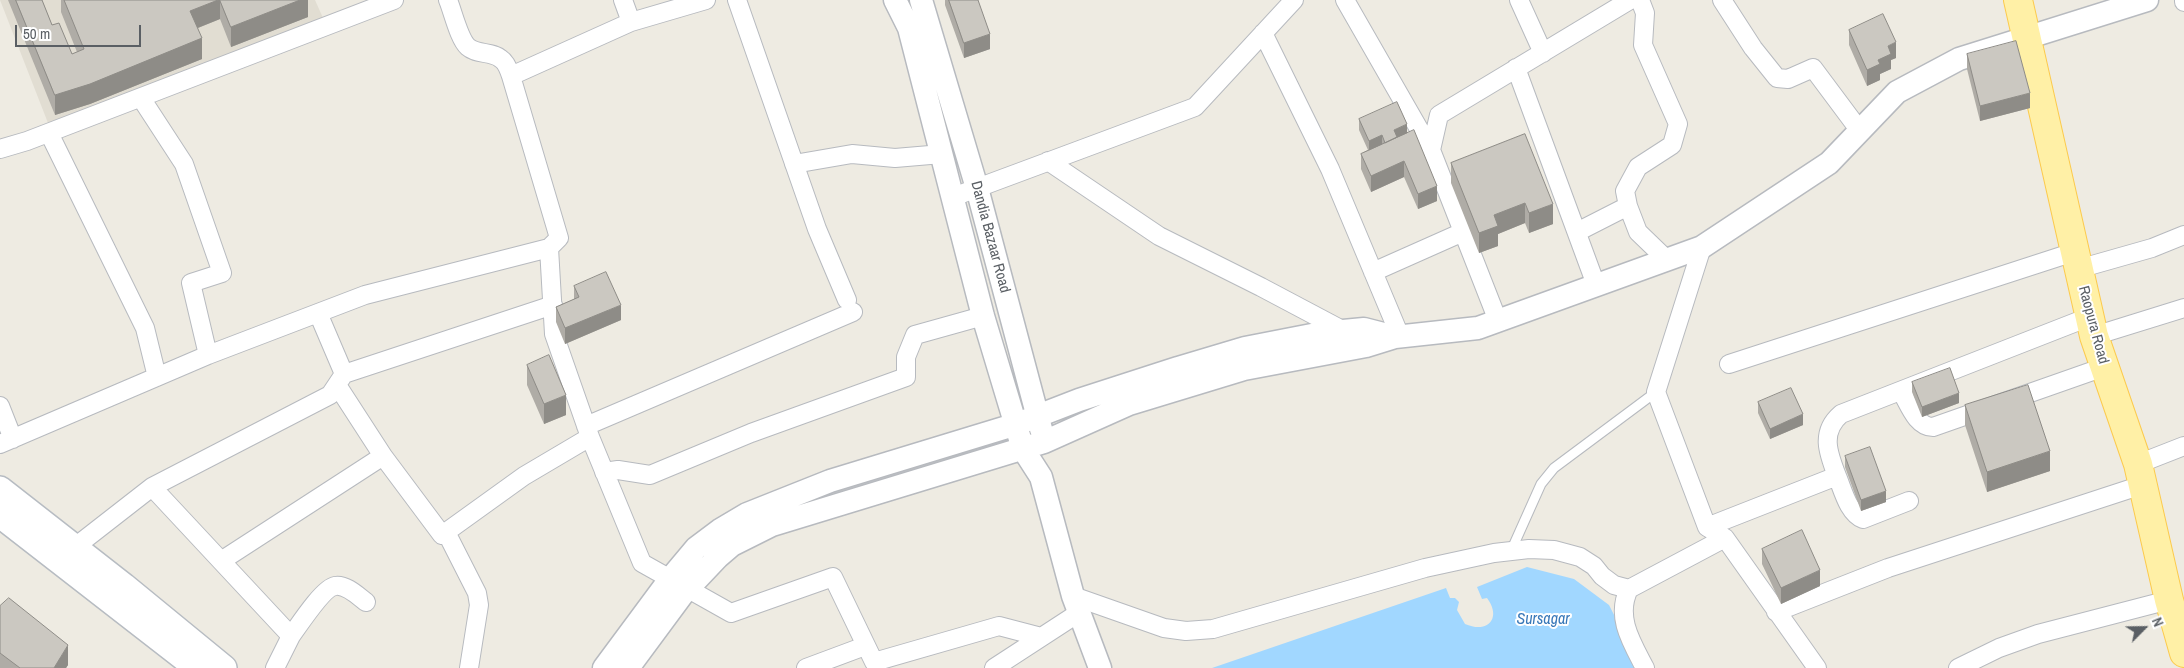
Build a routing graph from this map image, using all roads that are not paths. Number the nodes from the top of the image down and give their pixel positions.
1 (394, 0) edge
2 (448, 0) edge
3 (623, 0) edge
4 (706, 0) edge
5 (737, 0) edge
6 (1294, 0) edge
7 (1345, 0) edge
8 (1519, 0) edge
9 (1630, 0) edge
10 (1640, 0) edge
11 (1722, 0) edge
12 (2018, 0) edge
13 (2145, 0) edge
14 (927, 2) edge
15 (898, 7) edge
16 (631, 22) junction
17 (1263, 33) junction
18 (2027, 36) junction
19 (1543, 52) junction
20 (1516, 68) junction
21 (512, 76) junction
22 (142, 98) junction
23 (1860, 131) junction
24 (49, 133) junction
25 (0, 149) edge
26 (1431, 150) junction
27 (942, 154) junction
28 (1048, 161) junction
29 (794, 164) junction
30 (977, 188) junction
31 (952, 197) junction
32 (1628, 206) junction
33 (1463, 232) junction
34 (1577, 232) junction
35 (2184, 235) edge
36 (1702, 247) junction
37 (549, 248) junction
38 (1667, 260) junction
39 (2076, 261) junction
40 (1374, 272) junction
41 (1596, 285) junction
42 (553, 305) junction
43 (2184, 308) edge
44 (318, 313) junction
45 (983, 316) junction
46 (1498, 321) junction
47 (2092, 327) junction
48 (1398, 336) junction
49 (1347, 340) junction
50 (208, 355) junction
51 (1729, 364) dead end
52 (2104, 367) junction
53 (157, 376) junction
54 (340, 380) junction
55 (1901, 391) junction
56 (1656, 392) junction
57 (0, 406) edge
58 (1038, 415) junction
59 (1017, 424) junction
60 (588, 432) junction
61 (6, 441) edge
62 (1033, 445) junction
63 (2184, 446) edge
64 (382, 456) junction
65 (604, 472) junction
66 (2140, 474) junction
67 (1838, 476) junction
68 (152, 487) junction
69 (0, 489) edge
70 (1909, 501) dead end
71 (0, 515) edge
72 (1707, 527) junction
73 (446, 532) junction
74 (1724, 538) junction
75 (1511, 551) junction
76 (68, 554) junction
77 (221, 561) junction
78 (678, 584) junction
79 (1629, 589) junction
80 (2169, 600) junction
81 (366, 602) dead end
82 (1076, 604) junction
83 (1776, 612) junction
84 (291, 636) junction
85 (1041, 637) junction
86 (865, 646) junction
87 (2183, 648) edge
88 (197, 668) edge
89 (224, 668) edge
90 (275, 668) edge
91 (469, 668) edge
92 (604, 668) edge
93 (628, 668) edge
94 (806, 668) edge
95 (994, 668) edge
96 (1100, 668) edge
97 (1645, 668) edge
98 (1817, 668) edge
99 (1958, 668) edge

1 - 22 street
2 - 21 street
3 - 16 street
4 - 16 street
5 - 29 street
6 - 17 street
7 - 26 street
8 - 19 street
9 - 19 street
10 - 32 street
11 - 23 street
12 - 18 main road, Raopura Road
13 - 18 street
14 - 15 street
14 - 30 street, Dandia Bazaar Road
15 - 27 street, Dandia Bazaar Road
16 - 21 street
17 - 28 street
17 - 40 street
18 - 23 street
18 - 39 main road, Raopura Road
19 - 20 street
20 - 26 street
20 - 34 street
21 - 37 street
22 - 24 street
22 - 50 street
23 - 36 street
24 - 25 street
24 - 53 street
26 - 33 street
27 - 29 street
27 - 31 street, Dandia Bazaar Road
28 - 30 street
28 - 49 street
29 - 60 street
30 - 31 street
30 - 58 street, Dandia Bazaar Road
31 - 45 street, Dandia Bazaar Road
32 - 34 street
32 - 38 street
33 - 40 street
33 - 46 street
34 - 41 street
35 - 39 street
36 - 38 street
36 - 56 street
37 - 42 street
37 - 44 street
38 - 41 street
39 - 47 main road, Raopura Road
39 - 51 street
40 - 48 street
41 - 46 street
42 - 54 street
42 - 60 street
43 - 47 street
44 - 50 street
44 - 54 street
45 - 59 street, Dandia Bazaar Road
45 - 65 street
46 - 48 street
47 - 52 main road, Raopura Road
47 - 55 street
48 - 49 street
49 - 58 street
49 - 62 street
50 - 53 street
52 - 55 street
52 - 66 main road, Raopura Road
53 - 61 street
54 - 64 street
54 - 68 street
55 - 67 street
56 - 72 street
56 - 75 lane
57 - 61 street
58 - 59 street
58 - 62 street, Dandia Bazaar Road
59 - 62 street, Dandia Bazaar Road
59 - 78 street
60 - 65 street
60 - 73 street
62 - 78 street
62 - 82 street, Dandia Bazaar Road
63 - 66 street
64 - 73 street
64 - 77 street
65 - 78 street
66 - 80 main road, Raopura Road
66 - 83 street
67 - 70 street
67 - 72 street
68 - 76 street
68 - 77 street
69 - 76 main road
71 - 76 main road
72 - 74 street
73 - 91 street
74 - 79 street
74 - 83 street
75 - 79 street
75 - 82 street
76 - 88 main road
76 - 89 main road
77 - 84 street
78 - 86 street
78 - 92 street
78 - 93 street
79 - 97 street
80 - 87 main road, Raopura Road
80 - 99 street
81 - 84 street
82 - 85 street
82 - 96 street
83 - 98 street
84 - 90 street
85 - 86 street
85 - 95 street
86 - 94 street

